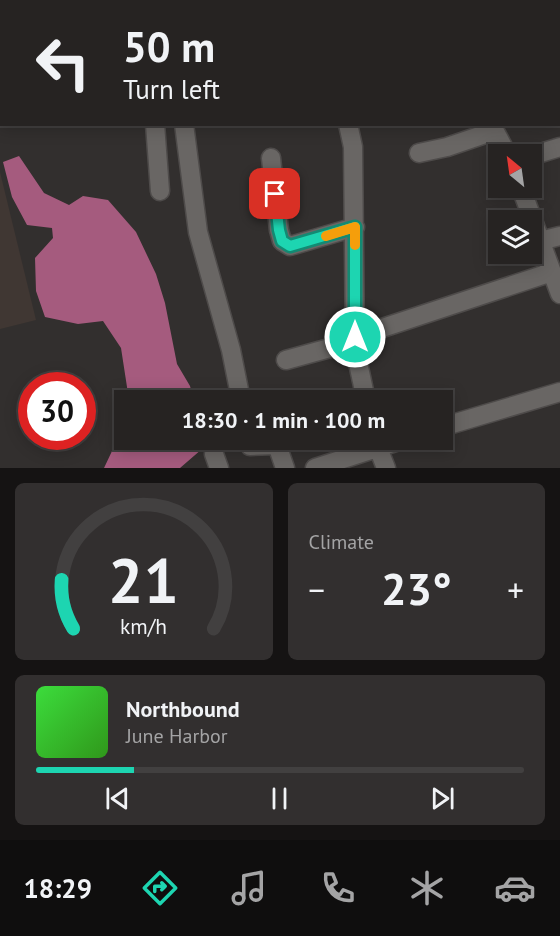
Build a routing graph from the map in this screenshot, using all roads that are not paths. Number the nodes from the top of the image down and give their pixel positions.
1 (155, 126) edge
2 (184, 126) edge
3 (348, 126) edge
4 (493, 128) edge
5 (502, 144) edge
6 (560, 147) edge
7 (419, 153) dead end
8 (542, 153) edge
9 (271, 158) dead end
10 (160, 192) dead end
11 (355, 227) junction
12 (560, 236) edge
13 (542, 240) edge
14 (542, 246) edge
15 (552, 272) junction
16 (560, 294) edge
17 (355, 340) junction
18 (286, 360) dead end
19 (239, 390) edge
20 (364, 390) edge
21 (560, 392) edge
22 (453, 424) edge
23 (279, 450) edge
24 (359, 450) edge
25 (379, 450) edge
26 (285, 468) edge
27 (315, 468) edge
28 (386, 468) edge

1 - 10 street
2 - 19 street
3 - 11 street
4 - 5 street
4 - 7 street
6 - 8 street
9 - 11 street
11 - 17 street
12 - 13 street
14 - 15 street
15 - 16 street
15 - 17 street
17 - 18 street
17 - 20 street
21 - 22 street
23 - 26 street
24 - 27 street
25 - 28 street

